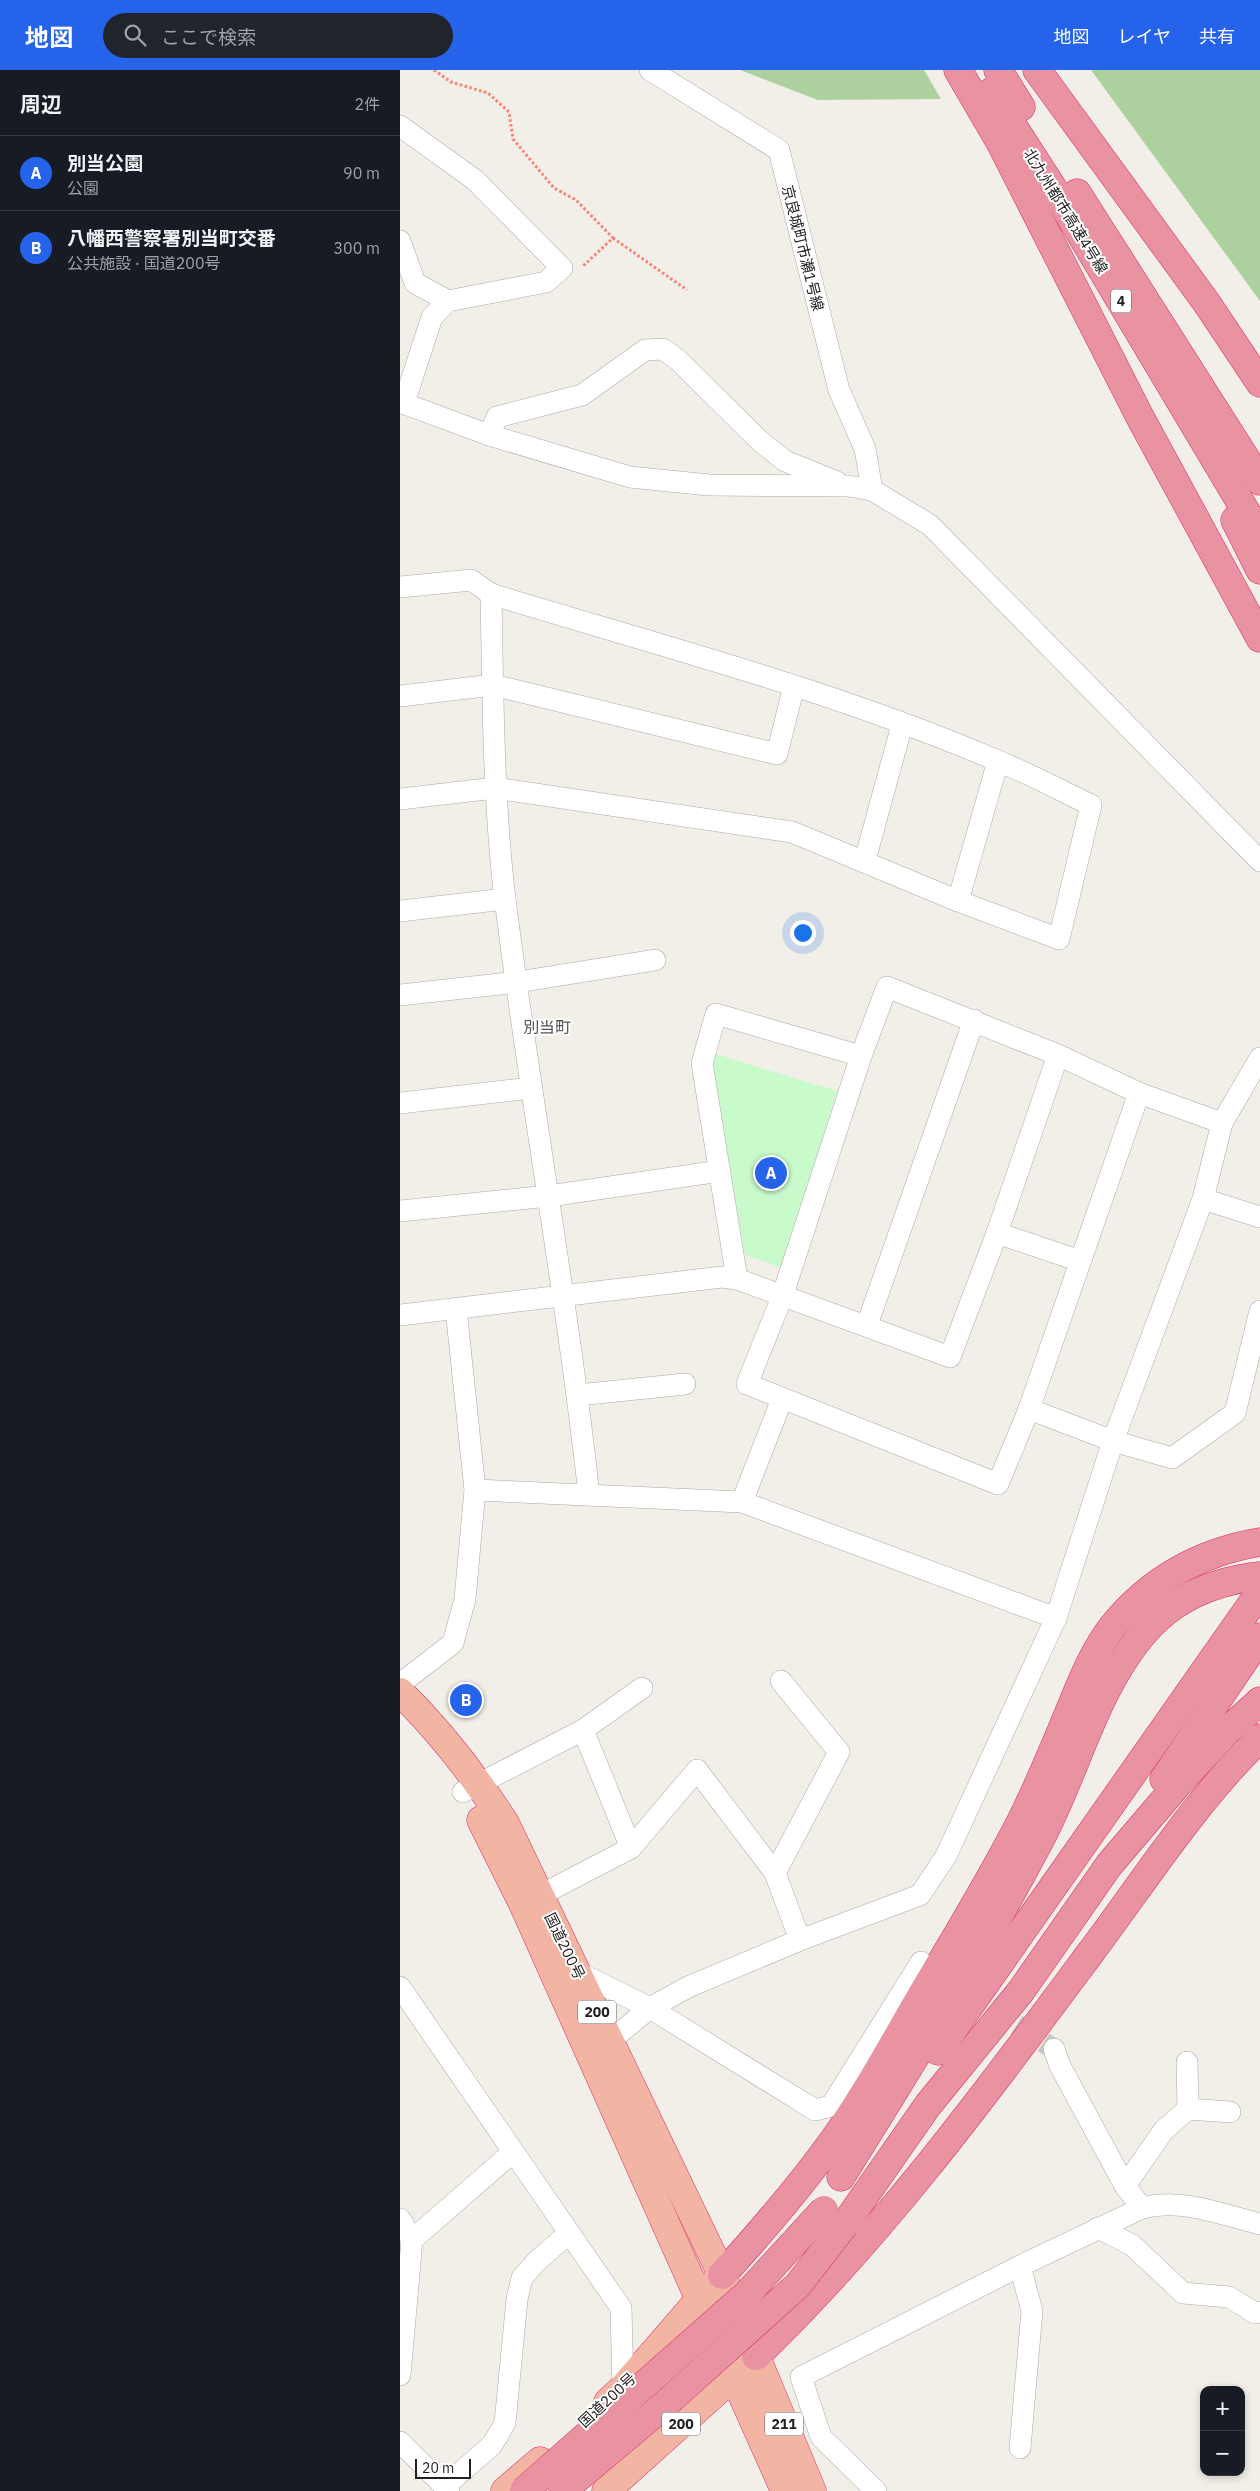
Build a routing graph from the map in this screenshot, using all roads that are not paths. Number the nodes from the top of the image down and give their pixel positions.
1 (650, 70) edge
2 (958, 70) edge
3 (977, 70) edge
4 (998, 70) edge
5 (1037, 70) edge
6 (400, 126) edge
7 (400, 241) edge
8 (448, 301) junction
9 (1160, 365) junction
10 (1260, 383) edge
11 (402, 403) edge
12 (490, 435) junction
13 (1260, 481) edge
14 (848, 486) junction
15 (872, 490) junction
16 (1260, 535) edge
17 (1260, 570) edge
18 (400, 587) edge
19 (491, 594) junction
20 (1260, 638) edge
21 (493, 685) junction
22 (794, 686) junction
23 (400, 696) edge
24 (902, 725) junction
25 (998, 761) junction
26 (495, 788) junction
27 (400, 799) edge
28 (865, 860) junction
29 (1260, 861) edge
30 (505, 898) junction
31 (958, 900) junction
32 (400, 911) edge
33 (655, 960) dead end
34 (518, 982) junction
35 (400, 996) edge
36 (974, 1020) junction
37 (1058, 1055) junction
38 (861, 1056) junction
39 (1260, 1058) edge
40 (531, 1088) junction
41 (1139, 1093) junction
42 (400, 1103) edge
43 (1222, 1123) junction
44 (720, 1171) junction
45 (549, 1196) junction
46 (1203, 1199) junction
47 (400, 1211) edge
48 (1260, 1217) edge
49 (997, 1233) junction
50 (1080, 1261) junction
51 (737, 1279) junction
52 (562, 1295) junction
53 (782, 1297) junction
54 (456, 1309) junction
55 (1260, 1311) edge
56 (400, 1315) edge
57 (867, 1325) junction
58 (685, 1384) dead end
59 (578, 1395) junction
60 (782, 1399) junction
61 (1029, 1409) junction
62 (1112, 1441) junction
63 (475, 1490) junction
64 (589, 1495) junction
65 (742, 1502) junction
66 (1260, 1542) edge
67 (1259, 1589) edge
68 (1056, 1618) junction
69 (1260, 1637) edge
70 (781, 1681) dead end
71 (400, 1684) edge
72 (642, 1688) dead end
73 (400, 1692) edge
74 (1260, 1701) edge
75 (400, 1717) edge
76 (583, 1730) junction
77 (1260, 1738) edge
78 (471, 1787) junction
79 (631, 1848) junction
80 (775, 1873) junction
81 (532, 1900) junction
82 (800, 1940) junction
83 (921, 1962) dead end
84 (567, 1977) junction
85 (400, 1987) edge
86 (1021, 1991) junction
87 (650, 2008) junction
88 (611, 2040) junction
89 (1054, 2049) tunnel mouth
90 (1187, 2062) dead end
91 (1188, 2109) junction
92 (1230, 2112) dead end
93 (513, 2152) junction
94 (842, 2177) junction
95 (1125, 2186) junction
96 (1142, 2208) junction
97 (835, 2217) junction
98 (400, 2218) edge
99 (1260, 2224) edge
100 (1098, 2228) junction
101 (569, 2233) junction
102 (412, 2240) junction
103 (1020, 2266) junction
104 (722, 2275) junction
105 (699, 2298) junction
106 (1260, 2312) edge
107 (756, 2356) junction
108 (400, 2375) edge
109 (733, 2377) junction
110 (624, 2388) junction
111 (400, 2442) edge
112 (1020, 2448) dead end
113 (447, 2489) edge
114 (505, 2491) edge
115 (524, 2491) edge
116 (562, 2491) edge
117 (606, 2491) edge
118 (785, 2491) edge
119 (812, 2491) edge
120 (876, 2491) edge

1 - 15 street, 京良城町市瀬1号線
2 - 20 highway
3 - 9 highway, 北九州都市高速4号線 / 4
4 - 13 highway
5 - 10 highway
6 - 8 street
7 - 8 street
8 - 11 street
9 - 16 highway, 北九州都市高速4号線 / 4
9 - 17 highway
11 - 12 street
12 - 14 street
12 - 14 street
14 - 15 street
15 - 29 street
18 - 19 street
19 - 21 street
19 - 22 street
21 - 22 street
21 - 23 street
21 - 26 street
22 - 24 street
24 - 25 street
24 - 28 street
25 - 31 street
25 - 31 street
26 - 27 street
26 - 28 street
26 - 30 street
28 - 31 street
30 - 32 street
30 - 34 street
33 - 34 street
34 - 35 street
34 - 40 street
36 - 37 street
36 - 38 street
36 - 57 street
37 - 41 street
37 - 49 street
38 - 44 street
38 - 53 street
39 - 43 street
40 - 42 street
40 - 45 street
41 - 43 street
41 - 50 street
43 - 46 street
44 - 45 street
44 - 51 street
45 - 47 street
45 - 52 street
46 - 48 street
46 - 62 street
49 - 50 street
49 - 57 street
50 - 61 street
51 - 52 street
51 - 53 street
52 - 54 street
52 - 59 street
53 - 57 street
53 - 60 street
54 - 56 street
54 - 63 street
55 - 62 street
58 - 59 street
59 - 64 street
60 - 61 street
60 - 65 street
61 - 62 street
62 - 68 street
63 - 64 street
63 - 71 street
64 - 65 street
65 - 68 street
66 - 104 highway
67 - 94 highway
67 - 94 highway
68 - 82 street
69 - 86 highway
70 - 80 street
72 - 76 street
73 - 78 highway, 国道200号 / 200
74 - 86 highway
75 - 78 highway, 国道200号 / 200
76 - 78 street
76 - 79 street
77 - 107 highway
78 - 81 highway, 国道200号 / 200
79 - 80 street
79 - 81 street
80 - 82 street
81 - 84 highway, 国道200号 / 200
82 - 87 street
83 - 87 street
84 - 87 street
84 - 88 highway, 国道200号 / 200
84 - 105 highway, 国道200号 / 200
85 - 93 street
86 - 97 highway
87 - 88 street
88 - 104 highway, 国道200号 / 200
89 - 95 street
90 - 91 street
91 - 92 street
91 - 95 street
93 - 101 street
93 - 102 street
94 - 97 highway
95 - 96 street
96 - 99 street
96 - 100 street
97 - 115 highway, bridge
97 - 116 highway, bridge
98 - 102 street
100 - 103 street
100 - 106 street
101 - 110 street
101 - 113 street
102 - 108 street
103 - 112 street
103 - 120 street
104 - 105 highway, 国道200号
104 - 107 highway, 国道200号 / 200
105 - 109 highway, 国道200号 / 200
105 - 110 highway, 国道200号
107 - 109 highway, 200
107 - 119 highway, 211
109 - 117 highway, 200
109 - 118 highway, 211
110 - 114 highway, 国道200号
111 - 113 street

